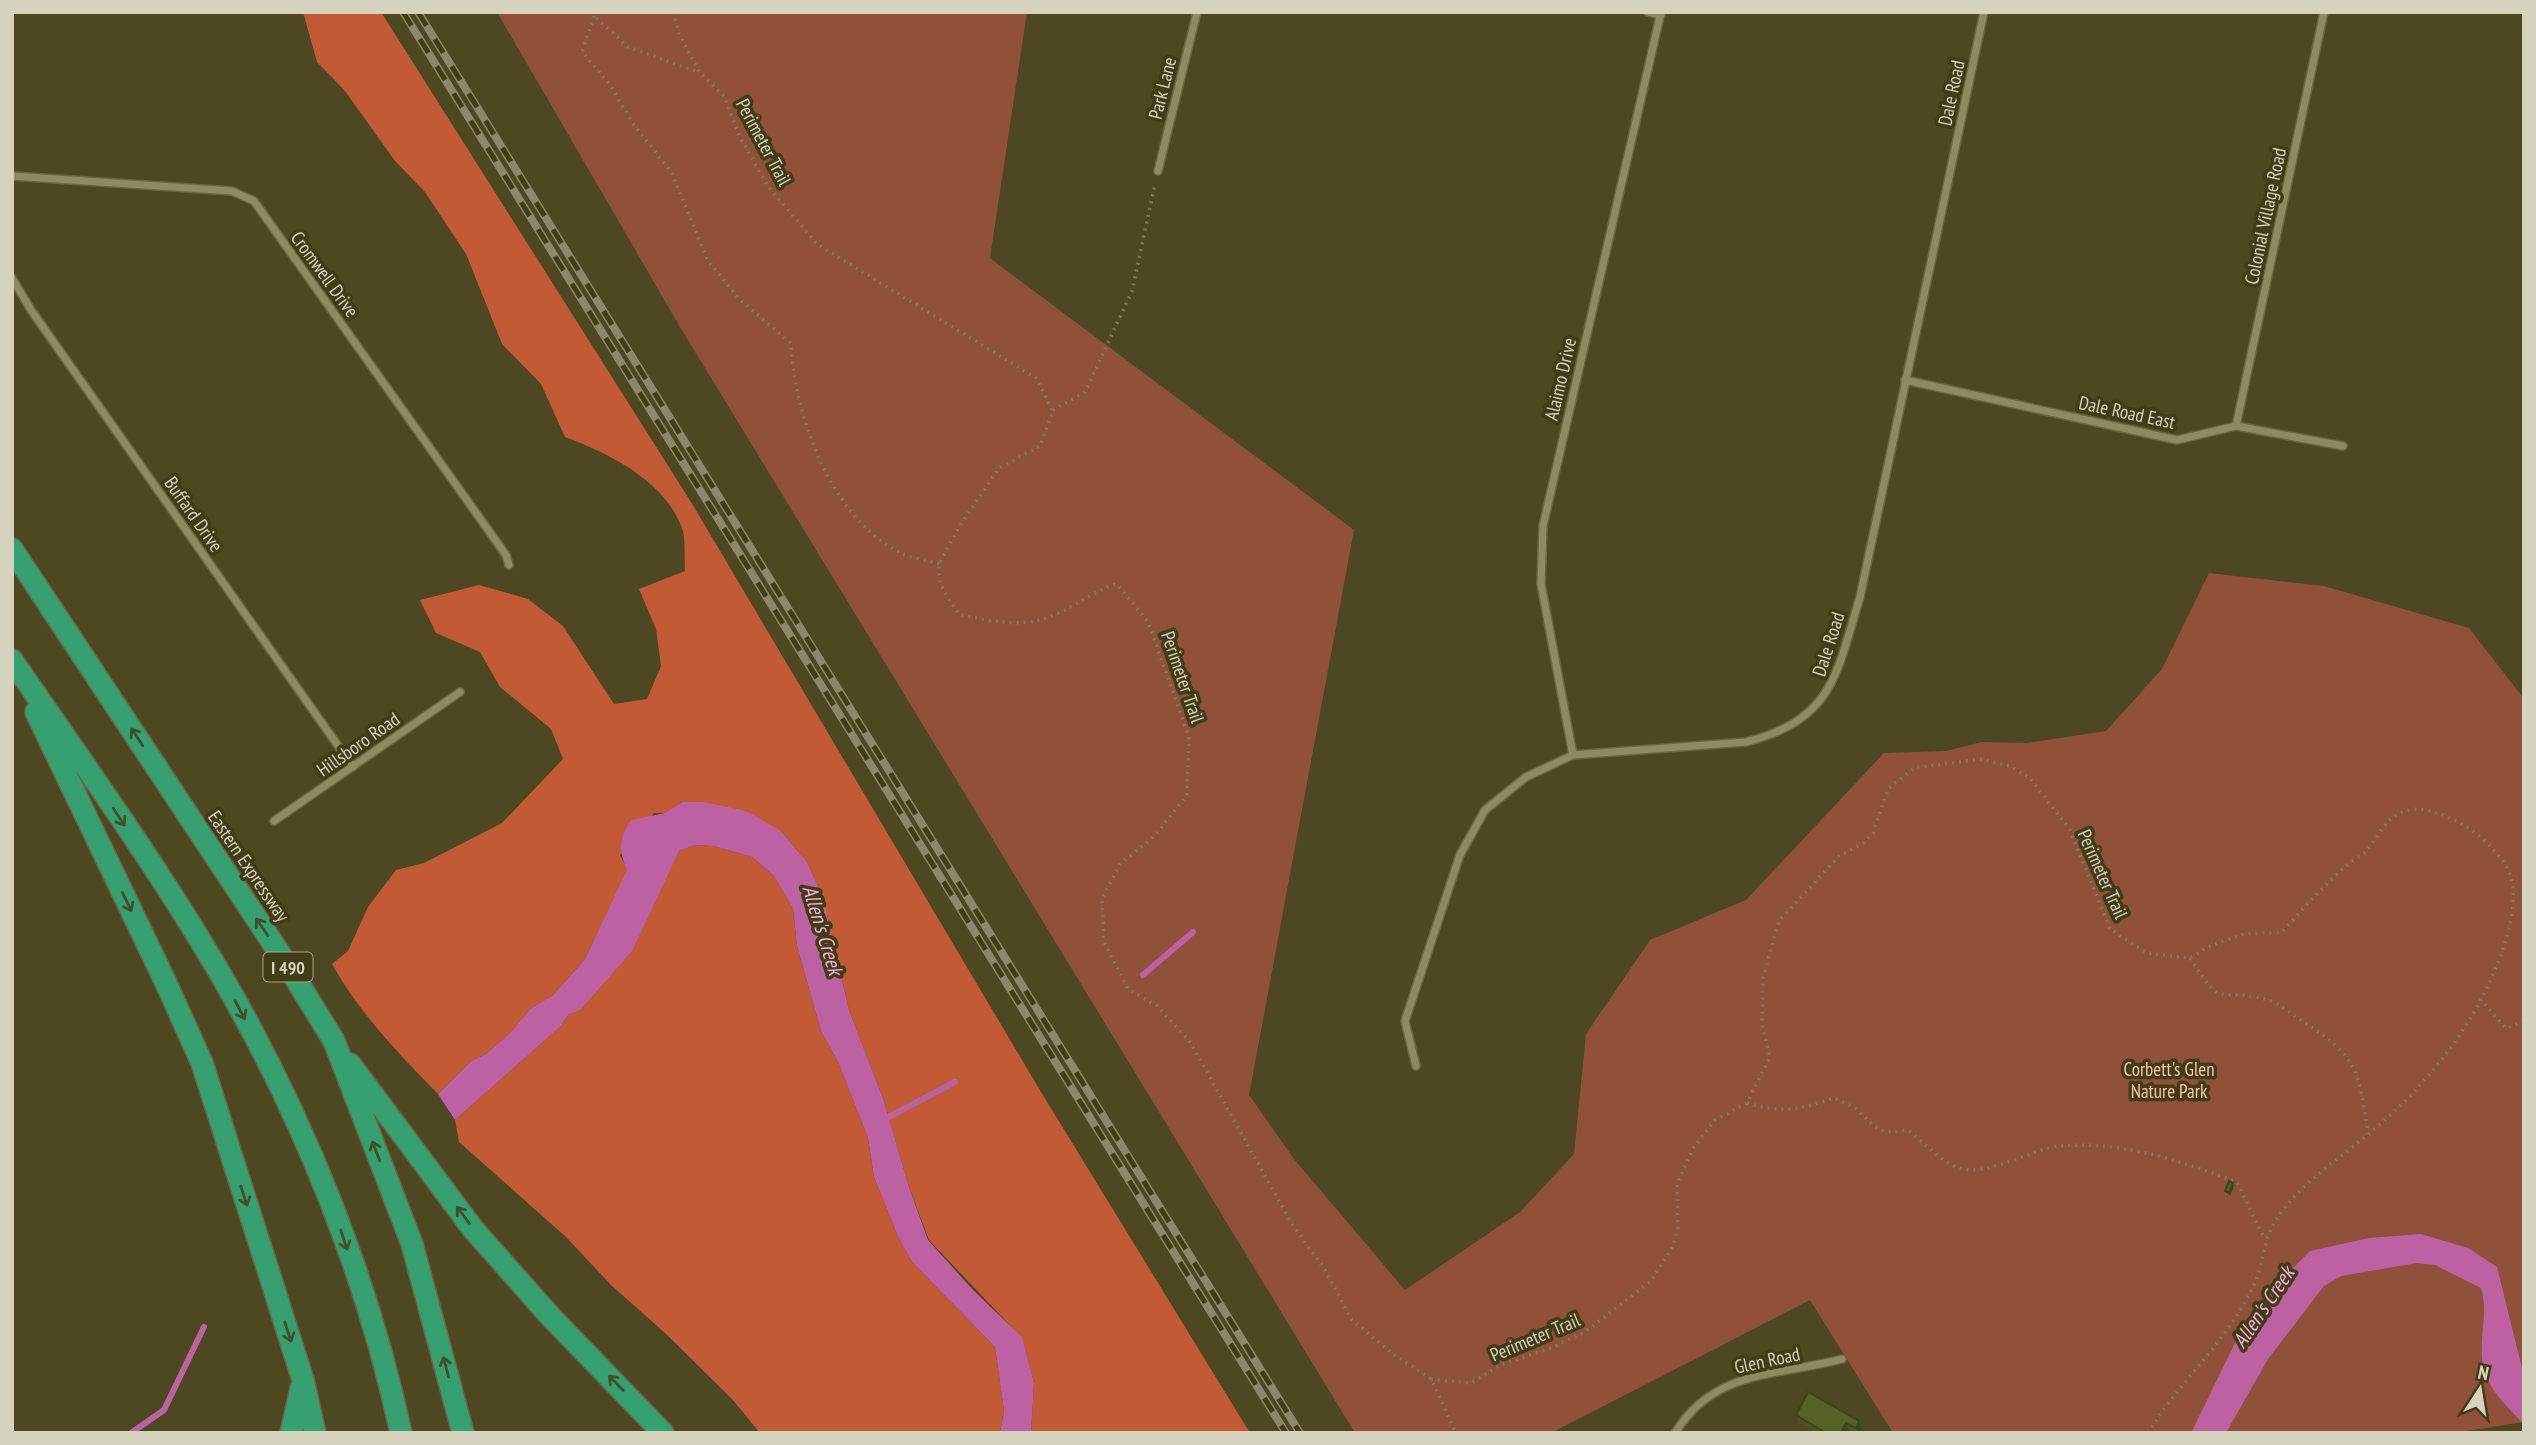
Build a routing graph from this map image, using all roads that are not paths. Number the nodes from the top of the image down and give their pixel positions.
1 (1197, 12) edge
2 (1648, 12) edge
3 (1984, 12) edge
4 (2324, 12) edge
5 (1661, 14) edge
6 (1158, 171) road end
7 (12, 176) edge
8 (12, 278) edge
9 (1905, 380) junction
10 (2236, 426) junction
11 (2343, 446) dead end
12 (12, 550) edge
13 (509, 565) dead end
14 (12, 662) edge
15 (460, 692) dead end
16 (1573, 755) junction
17 (353, 767) junction
18 (274, 821) dead end
19 (334, 1041) junction
20 (1416, 1066) dead end
21 (1842, 1359) dead end
22 (303, 1380) junction
23 (292, 1433) edge
24 (315, 1433) edge
25 (401, 1433) edge
26 (463, 1433) edge
27 (663, 1433) edge
28 (1675, 1433) edge

1 - 6 street, Park Lane
2 - 5 street
3 - 9 street, Dale Road
4 - 10 street, Colonial Village Road
5 - 16 street, Alaimo Drive
7 - 13 street, Cromwell Drive
8 - 17 street, Buffard Drive
9 - 10 street, Dale Road East
9 - 16 street, Dale Road
10 - 11 street, Dale Road East
19 -> 12 highway, Eastern Expressway / I 490
14 -> 22 highway
14 -> 25 highway
15 - 17 street, Hillsboro Road
16 - 20 street, Dale Road
17 - 18 street, Hillsboro Road
26 -> 19 highway, Eastern Expressway / I 490
27 -> 19 highway
21 - 28 street, Glen Road
22 - 23 highway
22 - 24 highway

